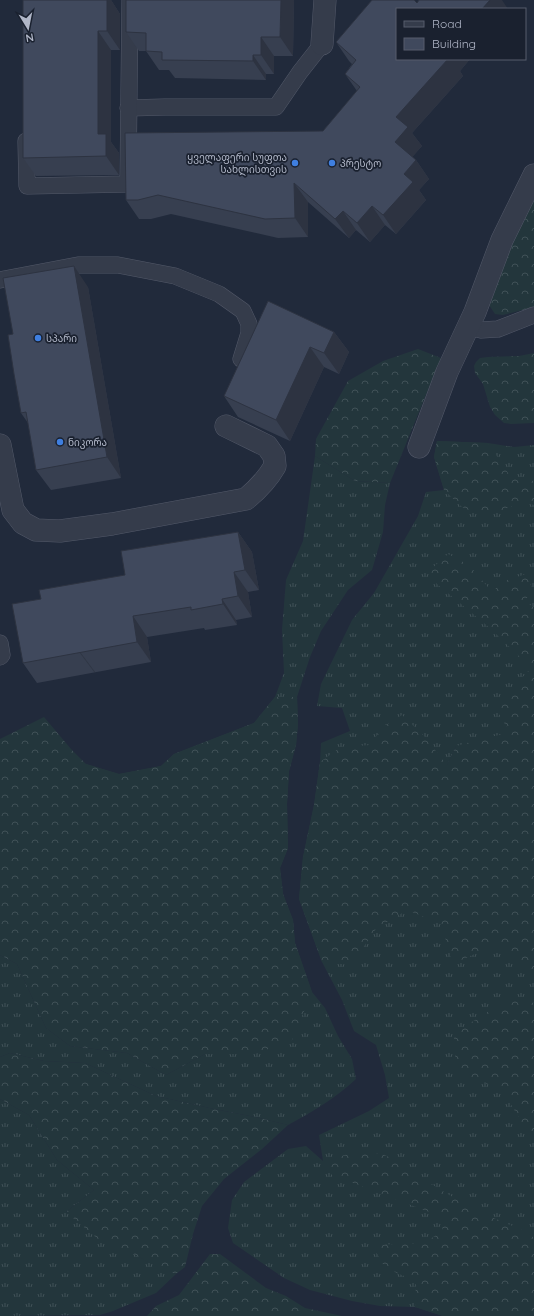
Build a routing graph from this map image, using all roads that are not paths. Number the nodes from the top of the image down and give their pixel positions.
1 (130, 0) edge
2 (325, 0) edge
3 (322, 44) joint
4 (128, 108) junction
5 (26, 124) edge
6 (534, 175) edge
7 (0, 280) edge
8 (534, 315) edge
9 (468, 327) junction
10 (241, 359) edge
11 (226, 426) dead end
12 (0, 445) edge
13 (419, 447) dead end
14 (0, 643) edge
15 (0, 657) edge

1 - 4 lane
2 - 3 street
3 - 4 lane
4 - 5 lane
6 - 9 street
7 - 10 lane
8 - 9 lane
9 - 13 street
11 - 12 street
14 - 15 lane

